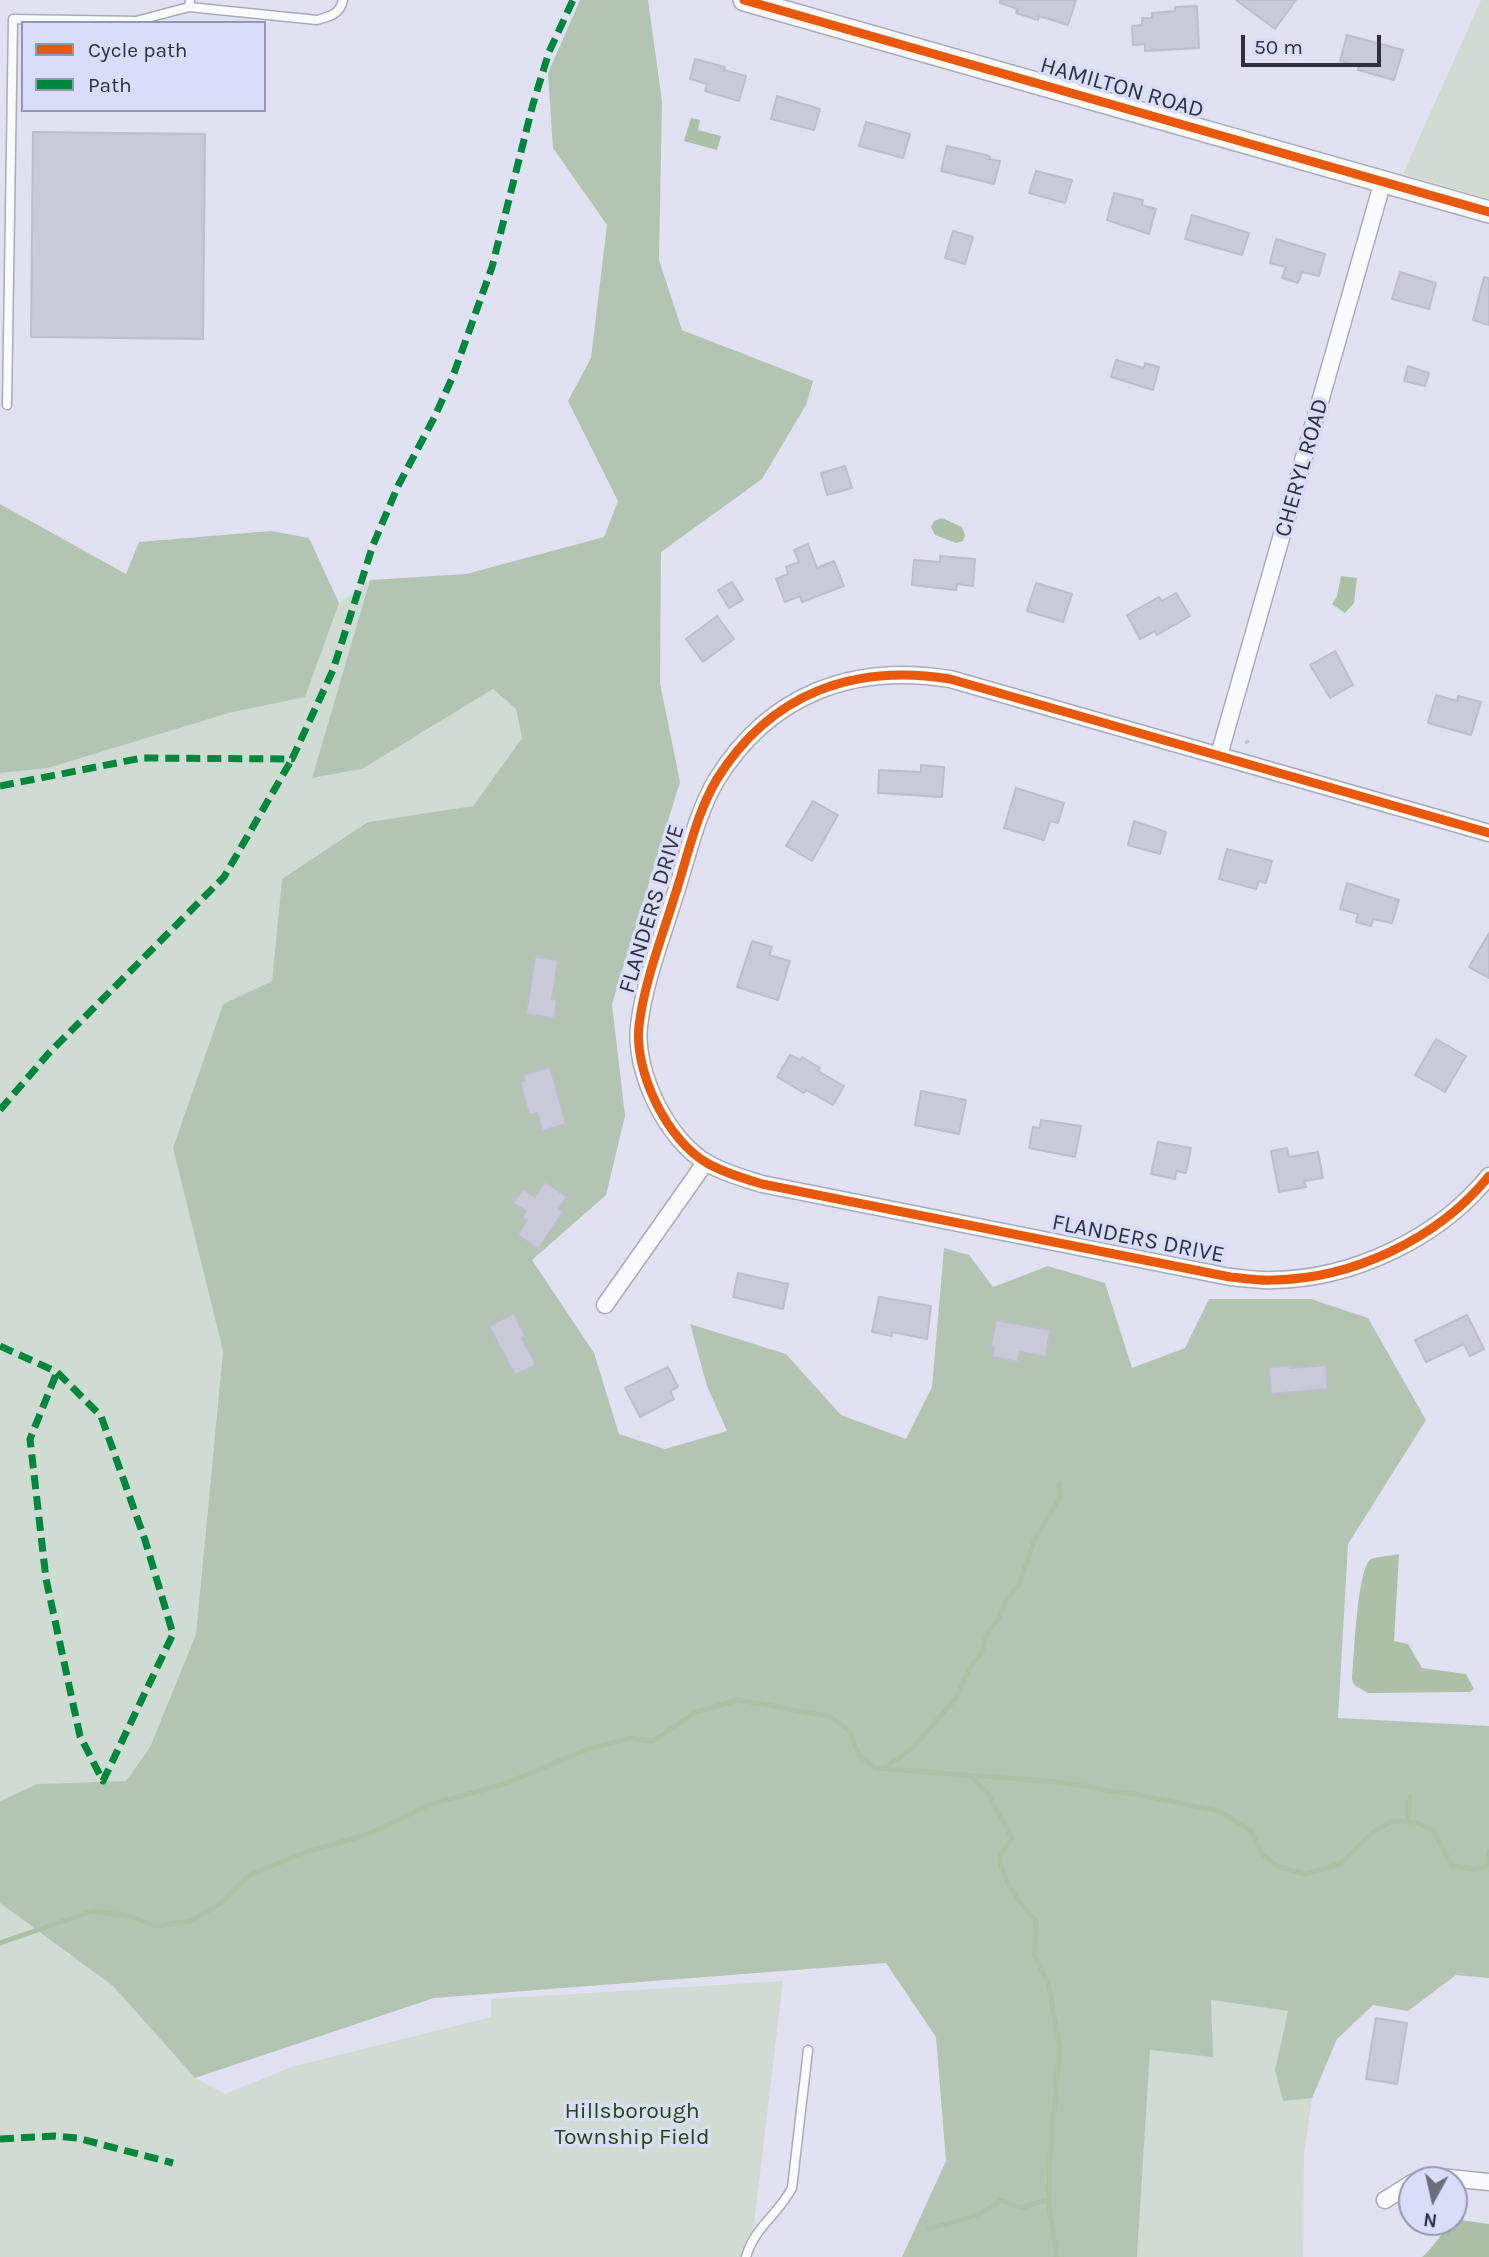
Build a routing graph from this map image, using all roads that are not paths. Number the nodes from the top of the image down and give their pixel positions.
1 (344, 0) edge
2 (744, 0) edge
3 (190, 3) edge
4 (1383, 181) junction
5 (1489, 212) edge
6 (7, 405) dead end
7 (1219, 755) junction
8 (1489, 833) edge
9 (705, 1163) junction
10 (1489, 1176) edge
11 (605, 1305) dead end
12 (808, 2050) dead end
13 (1468, 2180) edge
14 (1489, 2182) edge
15 (1398, 2192) edge
16 (1385, 2200) dead end
17 (746, 2257) edge

1 - 3 lane
2 - 4 street, HAMILTON ROAD
3 - 6 lane
4 - 5 street, HAMILTON ROAD
4 - 7 street, CHERYL ROAD
7 - 8 street, FLANDERS DRIVE
7 - 9 street, FLANDERS DRIVE
9 - 10 street, FLANDERS DRIVE
9 - 11 street
12 - 17 lane
13 - 14 street
15 - 16 street

